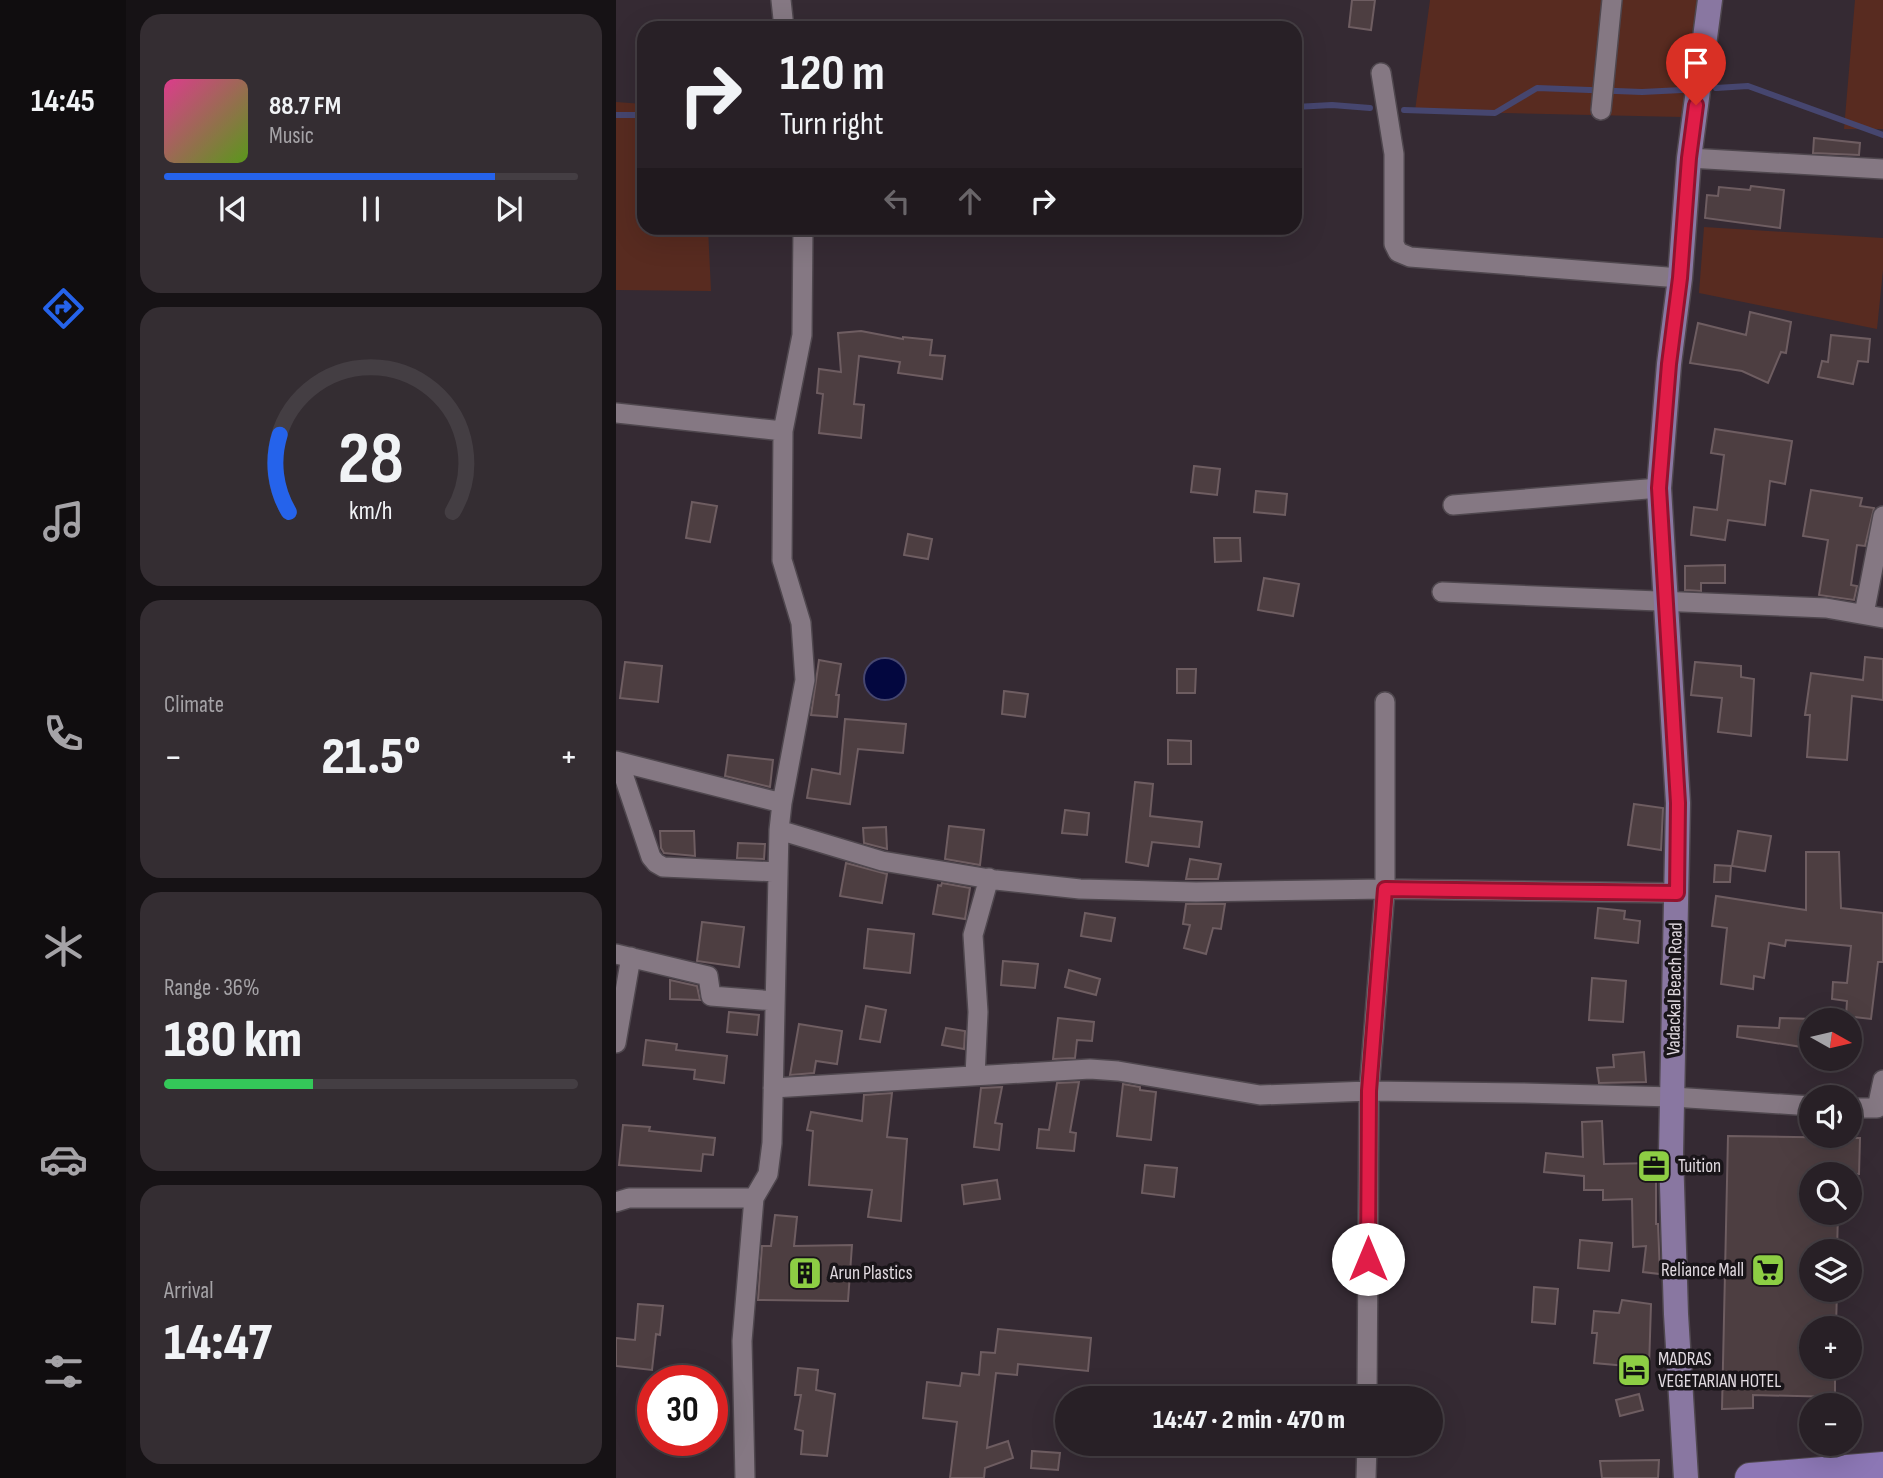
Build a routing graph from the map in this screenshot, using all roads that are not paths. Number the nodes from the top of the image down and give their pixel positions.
1 (781, 0) edge
2 (1612, 0) edge
3 (1710, 0) edge
4 (782, 21) edge
5 (1381, 74) dead end
6 (1602, 97) dead end
7 (1689, 158) junction
8 (1883, 169) edge
9 (803, 235) edge
10 (1680, 278) junction
11 (616, 413) edge
12 (783, 431) junction
13 (1659, 488) junction
14 (1453, 505) dead end
15 (1883, 516) edge
16 (1442, 592) dead end
17 (1666, 600) junction
18 (1873, 616) edge
19 (1385, 702) dead end
20 (617, 762) edge
21 (782, 803) junction
22 (779, 830) junction
23 (778, 872) junction
24 (989, 878) junction
25 (1385, 889) junction
26 (1677, 893) junction
27 (624, 956) edge
28 (775, 1001) junction
29 (616, 1043) edge
30 (975, 1076) junction
31 (1883, 1080) edge
32 (773, 1088) junction
33 (1369, 1091) junction
34 (1673, 1097) junction
35 (1799, 1105) edge
36 (1862, 1108) edge
37 (1880, 1109) edge
38 (754, 1198) junction
39 (616, 1202) edge
40 (1367, 1386) edge
41 (1367, 1456) edge
42 (1883, 1467) edge
43 (745, 1478) edge
44 (1367, 1478) edge
45 (1686, 1478) edge
46 (1750, 1478) edge

1 - 4 street
2 - 6 street
3 - 7 main road, Vadackal Beach Road
5 - 10 street
7 - 8 street
7 - 10 main road, Vadackal Beach Road
9 - 12 street
10 - 13 main road, Vadackal Beach Road
11 - 12 street
12 - 21 street
13 - 14 street
13 - 17 main road, Vadackal Beach Road
15 - 18 street
16 - 17 street
17 - 18 street
17 - 26 main road, Vadackal Beach Road
19 - 25 street
20 - 21 street
20 - 23 street
21 - 22 street
22 - 23 street
22 - 24 street
23 - 28 street
24 - 25 street
24 - 30 street
25 - 26 street
25 - 33 street
26 - 34 main road, Vadackal Beach Road
27 - 28 street
27 - 29 street
28 - 32 street
30 - 32 street
30 - 33 street
31 - 37 street
32 - 38 street
33 - 34 street
33 - 40 street
34 - 35 street
34 - 45 main road, Vadackal Beach Road
36 - 37 street
38 - 39 street
38 - 43 street
41 - 44 street
42 - 46 highway

